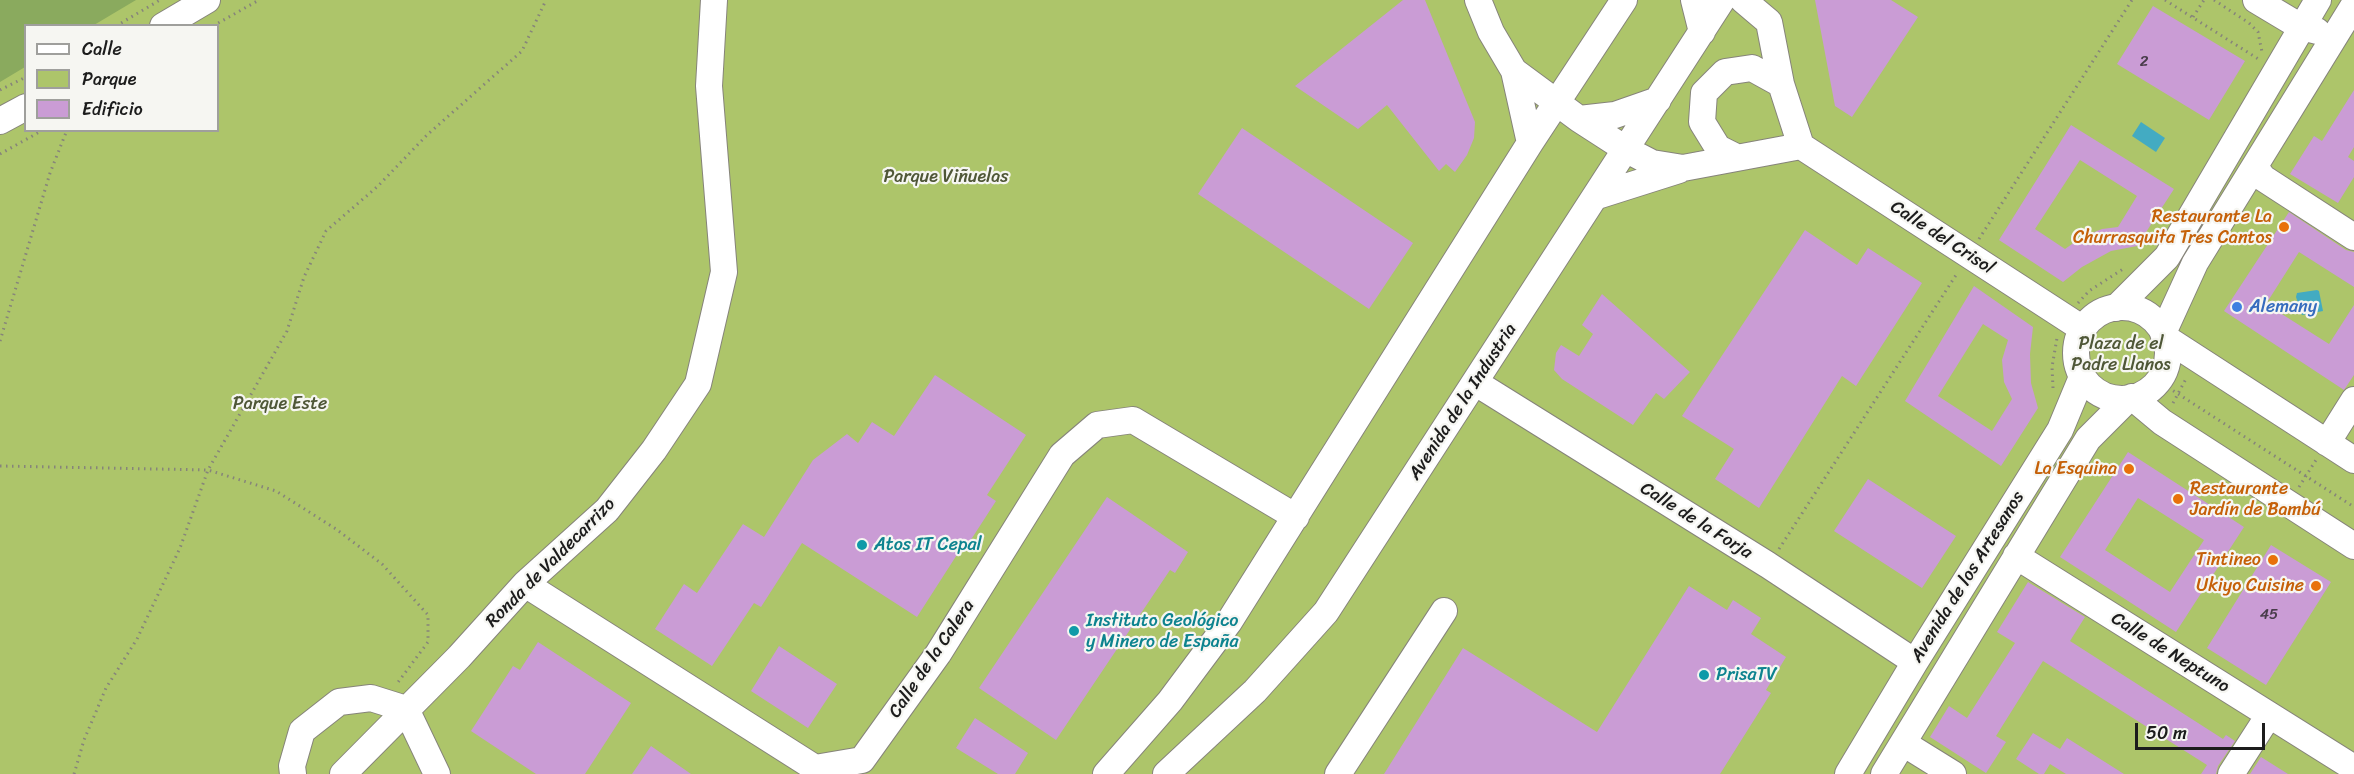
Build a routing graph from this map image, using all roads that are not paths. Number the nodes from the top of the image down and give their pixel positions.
1 (207, 0) edge
2 (714, 0) edge
3 (1478, 0) edge
4 (1624, 0) edge
5 (1694, 0) edge
6 (1722, 0) edge
7 (1743, 0) edge
8 (2256, 0) edge
9 (2318, 0) edge
10 (2354, 5) edge
11 (160, 7) edge
12 (1767, 11) edge
13 (2301, 27) junction
14 (1702, 32) junction
15 (2332, 39) junction
16 (1514, 71) junction
17 (1781, 84) junction
18 (1658, 100) junction
19 (1557, 102) junction
20 (24, 108) edge
21 (1579, 119) junction
22 (0, 121) edge
23 (1530, 143) junction
24 (1801, 146) junction
25 (1627, 150) junction
26 (1736, 157) junction
27 (2255, 167) junction
28 (1683, 168) junction
29 (1597, 196) junction
30 (2354, 237) edge
31 (2116, 308) junction
32 (2083, 329) junction
33 (2163, 335) junction
34 (2082, 377) junction
35 (1476, 383) junction
36 (2130, 398) junction
37 (2354, 400) edge
38 (2327, 443) junction
39 (2354, 460) edge
40 (1296, 517) junction
41 (2354, 546) edge
42 (2016, 556) junction
43 (525, 584) junction
44 (1444, 611) dead end
45 (1915, 662) junction
46 (406, 709) junction
47 (2269, 715) junction
48 (1903, 743) junction
49 (2354, 768) edge
50 (293, 774) edge
51 (343, 774) edge
52 (437, 774) edge
53 (1106, 774) edge
54 (1166, 774) edge
55 (1338, 774) edge
56 (1848, 774) edge
57 (1884, 774) edge
58 (1953, 774) edge
59 (2230, 774) edge

1 - 11 street
2 - 43 street, Ronda de Valdecarrizo
3 - 16 street
4 - 19 street
5 - 14 street
6 - 14 street, Avenida de la Industria
7 - 12 street
8 - 13 street
9 - 13 street
10 - 15 street
12 - 17 street
13 - 15 street
13 - 31 street
14 - 18 street, Avenida de la Industria
15 - 27 street
16 - 19 street
16 - 23 street
17 - 24 street
17 - 26 street
18 - 21 street
18 - 25 street, Avenida de la Industria
19 - 21 street
19 - 23 street
20 - 22 street
21 - 25 street
23 - 40 street
24 - 26 street
24 - 32 street, Calle del Crisol
25 - 28 street
25 - 29 street, Avenida de la Industria
26 - 28 street
27 - 30 street
27 - 33 street
28 - 29 street
29 - 35 street, Avenida de la Industria
31 - 32 street
31 - 33 street
32 - 34 street
33 - 36 street
33 - 38 street
34 - 36 street
34 - 45 street, Avenida de los Artesanos
35 - 45 street, Calle de la Forja
35 - 54 street, Avenida de la Industria
36 - 41 street
36 - 42 street, Avenida de los Artesanos
37 - 38 street
38 - 39 street
40 - 43 street, Calle de la Calera
40 - 53 street
42 - 47 street, Calle de Neptuno
42 - 48 street, Avenida de los Artesanos
43 - 46 street, Ronda de Valdecarrizo
44 - 55 street
45 - 56 street, Avenida de los Artesanos
46 - 50 street
46 - 51 street, Ronda de Valdecarrizo
46 - 52 street
47 - 49 street, Calle de Neptuno
47 - 59 street
48 - 57 street, Avenida de los Artesanos
48 - 58 street

